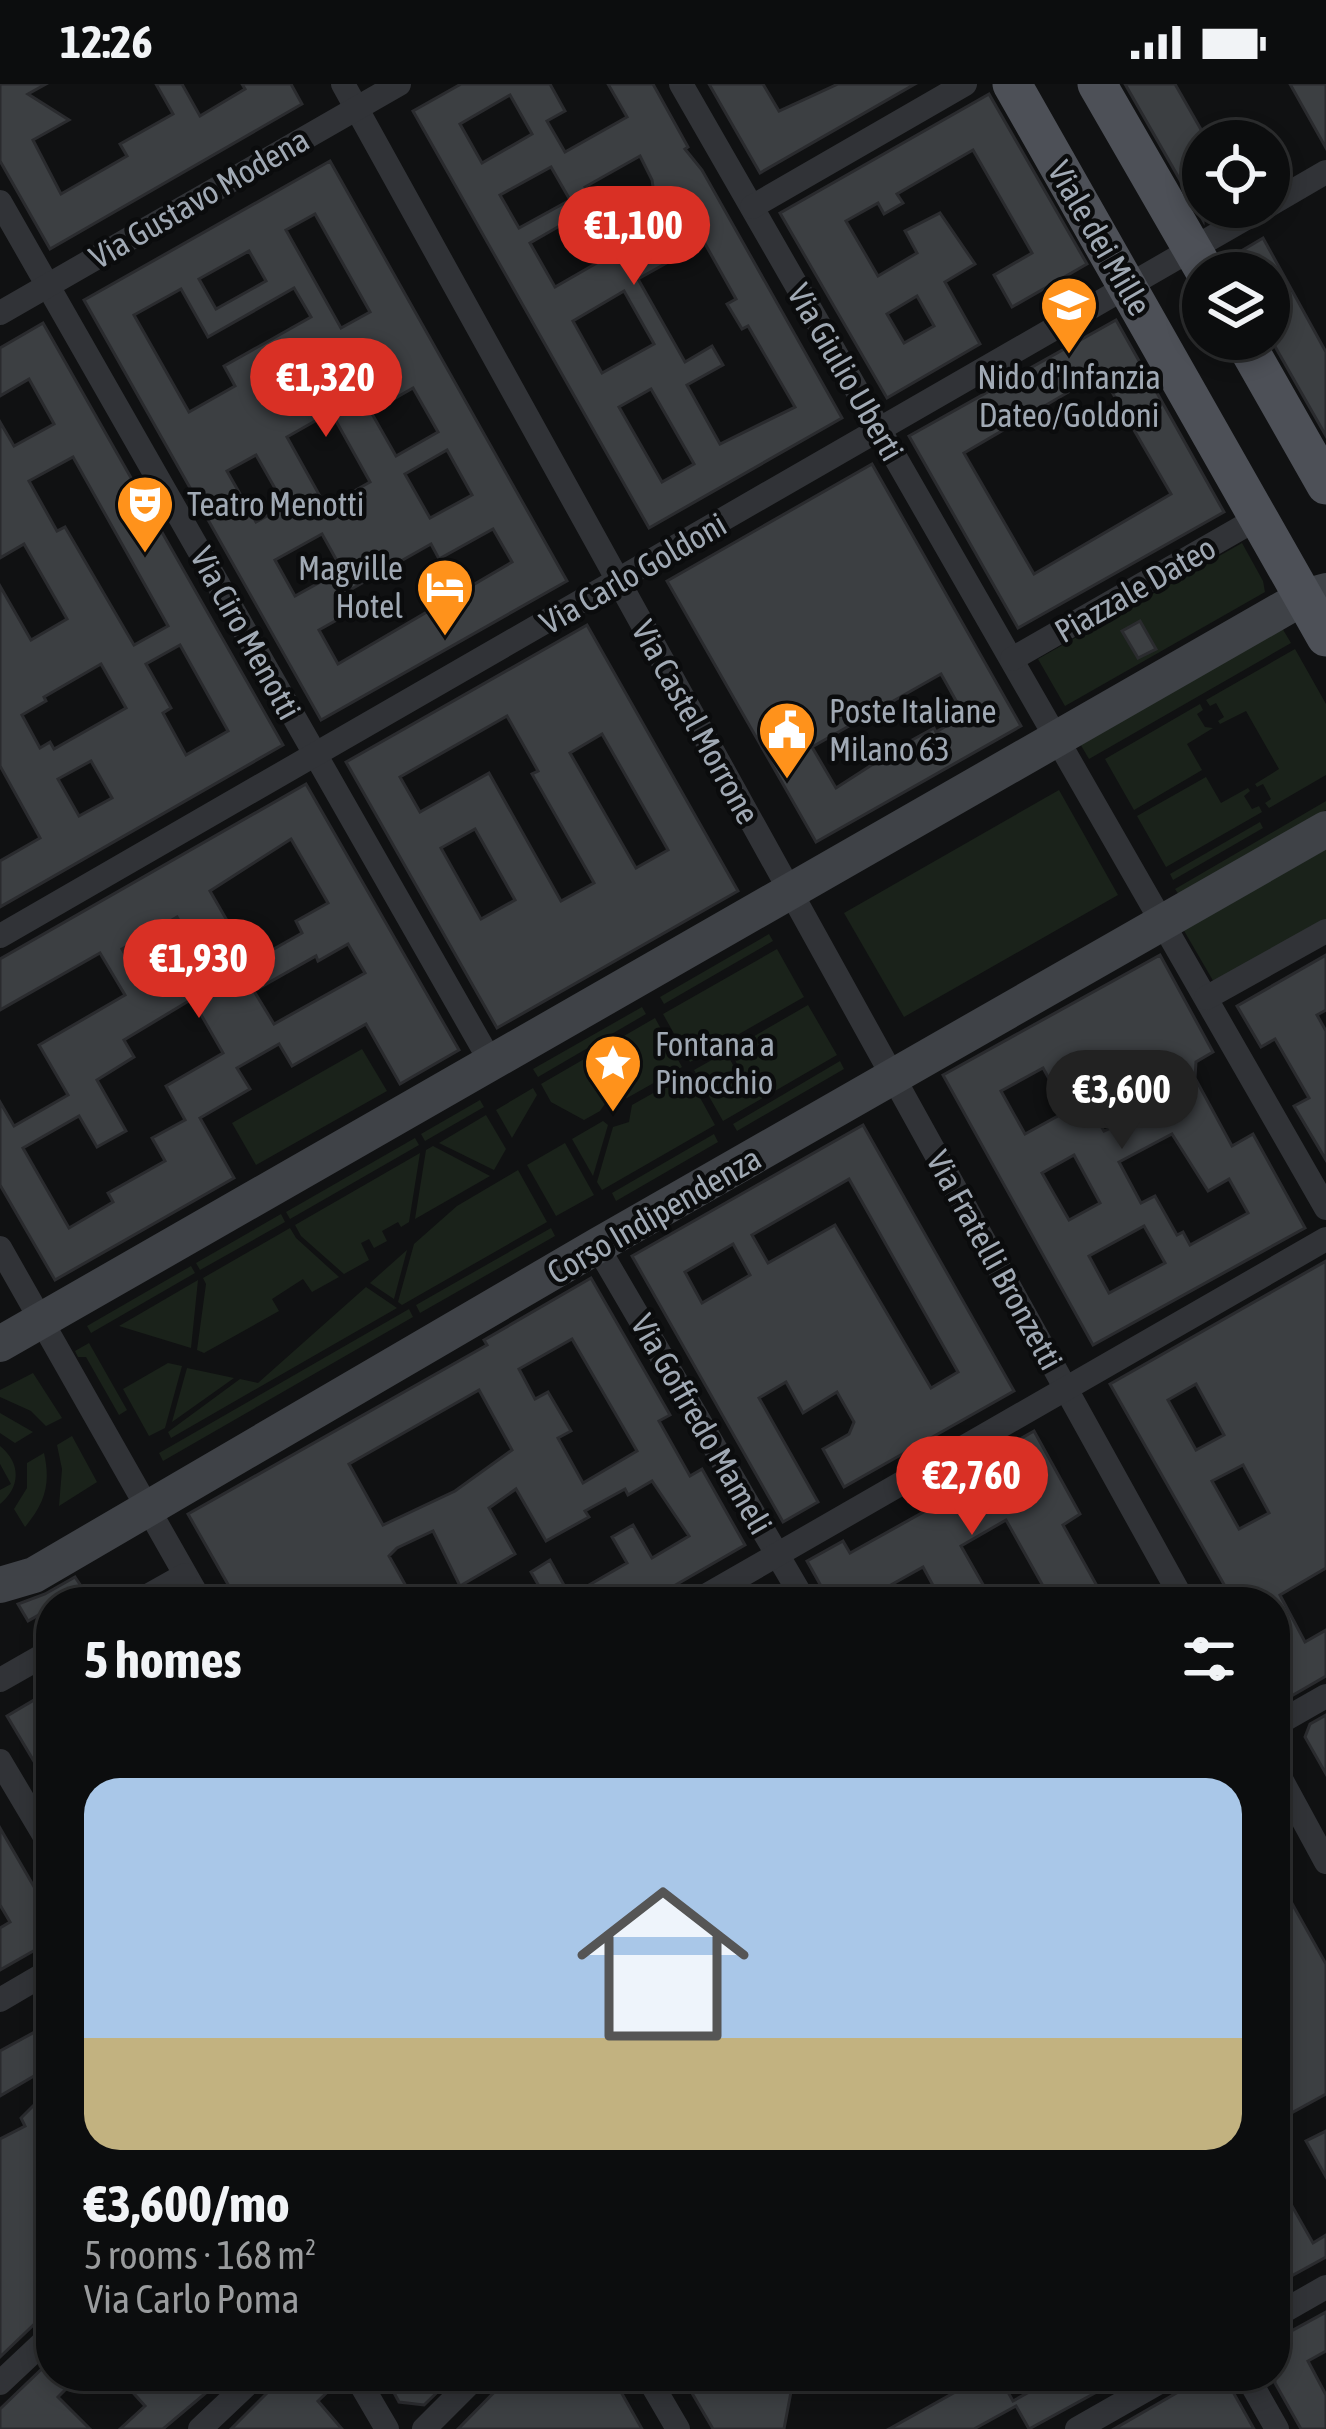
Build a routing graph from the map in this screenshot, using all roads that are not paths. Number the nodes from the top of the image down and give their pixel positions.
1 (343, 84) edge
2 (399, 84) edge
3 (681, 84) edge
4 (965, 84) edge
5 (1012, 84) edge
6 (1096, 84) edge
7 (356, 108) junction
8 (1326, 172) edge
9 (1290, 193) edge
10 (0, 202) edge
11 (752, 207) junction
12 (1240, 228) edge
13 (1194, 252) edge
14 (1210, 252) edge
15 (1182, 267) edge
16 (49, 285) junction
17 (1127, 287) junction
18 (0, 313) edge
19 (1255, 360) edge
20 (879, 430) junction
21 (1326, 485) edge
22 (1258, 518) junction
23 (617, 582) junction
24 (1315, 594) edge
25 (1326, 638) edge
26 (1012, 659) junction
27 (1059, 739) junction
28 (315, 756) junction
29 (1326, 829) edge
30 (792, 893) junction
31 (1163, 923) junction
32 (1326, 931) edge
33 (0, 936) edge
34 (841, 982) joint
35 (1206, 998) junction
36 (492, 1064) junction
37 (895, 1079) junction
38 (1326, 1208) edge
39 (1326, 1239) edge
40 (597, 1246) junction
41 (0, 1248) edge
42 (41, 1321) junction
43 (0, 1344) edge
44 (1066, 1388) junction
45 (147, 1510) junction
46 (778, 1554) junction
47 (185, 1575) junction
48 (0, 1585) edge
49 (164, 1587) edge
50 (192, 1587) edge
51 (723, 1587) edge
52 (797, 1587) edge
53 (1176, 1587) edge
54 (36, 1660) edge
55 (0, 1680) edge
56 (1326, 1696) edge
57 (1290, 1716) edge
58 (0, 1761) edge
59 (1290, 1796) edge
60 (36, 1822) edge
61 (1326, 1862) edge
62 (36, 1979) edge
63 (0, 2000) edge
64 (1326, 2287) edge
65 (1290, 2307) edge
66 (36, 2349) edge
67 (0, 2383) edge
68 (240, 2391) edge
69 (365, 2391) edge
70 (462, 2391) edge
71 (656, 2391) edge
72 (1144, 2391) edge
73 (1255, 2391) edge
74 (200, 2429) edge
75 (387, 2429) edge
76 (424, 2429) edge
77 (678, 2429) edge
78 (1077, 2429) edge
79 (1277, 2429) edge

1 - 7 street, Via Castel Morrone
2 - 7 street, Via Gustavo Modena
3 - 11 street, Via Giulio Uberti
4 - 11 street
5 - 17 main road, Viale dei Mille
6 - 13 main road
7 - 16 street, Via Gustavo Modena
7 - 23 street, Via Castel Morrone
8 - 9 street, Via Carlo Goldoni
10 - 16 street, Via Ciro Menotti
11 - 20 street, Via Giulio Uberti
12 - 14 street, Via Carlo Goldoni
15 - 17 street, Via Carlo Goldoni
16 - 18 street, Via Gustavo Modena
16 - 28 street, Via Ciro Menotti
17 - 20 street, Via Carlo Goldoni
17 - 22 main road, Viale dei Mille
19 - 21 main road
20 - 23 street, Via Carlo Goldoni
20 - 26 street, Via Giulio Uberti
22 - 24 main road
22 - 26 street, Piazzale Dateo
23 - 28 street, Via Carlo Goldoni
23 - 30 street, Via Castel Morrone
24 - 25 main road
24 - 27 street
26 - 27 street
27 - 30 street
27 - 31 street
28 - 33 street, Via Carlo Goldoni
28 - 36 street, Via Ciro Menotti
29 - 31 street
30 - 34 street, Via Castel Morrone
30 - 36 street
31 - 35 street
31 - 37 street, Corso Indipendenza
32 - 35 street
34 - 37 street, Via Fratelli Bronzetti
35 - 38 street
36 - 42 street
37 - 40 street, Corso Indipendenza
37 - 44 street, Via Fratelli Bronzetti
39 - 44 street
40 - 45 street, Corso Indipendenza
40 - 46 street, Via Goffredo Mameli
41 - 42 street
42 - 43 street
42 - 45 street
44 - 46 street
44 - 53 street, Via Fratelli Bronzetti
45 - 47 street
45 - 48 street, Corso Indipendenza
46 - 51 street
46 - 52 street, Via Goffredo Mameli
47 - 49 street
47 - 50 street
54 - 55 street
56 - 57 street
58 - 60 street
59 - 61 street
62 - 63 street
64 - 65 street
66 - 67 street
68 - 74 street
69 - 75 street
70 - 76 street
71 - 77 street
72 - 78 street
73 - 79 street

